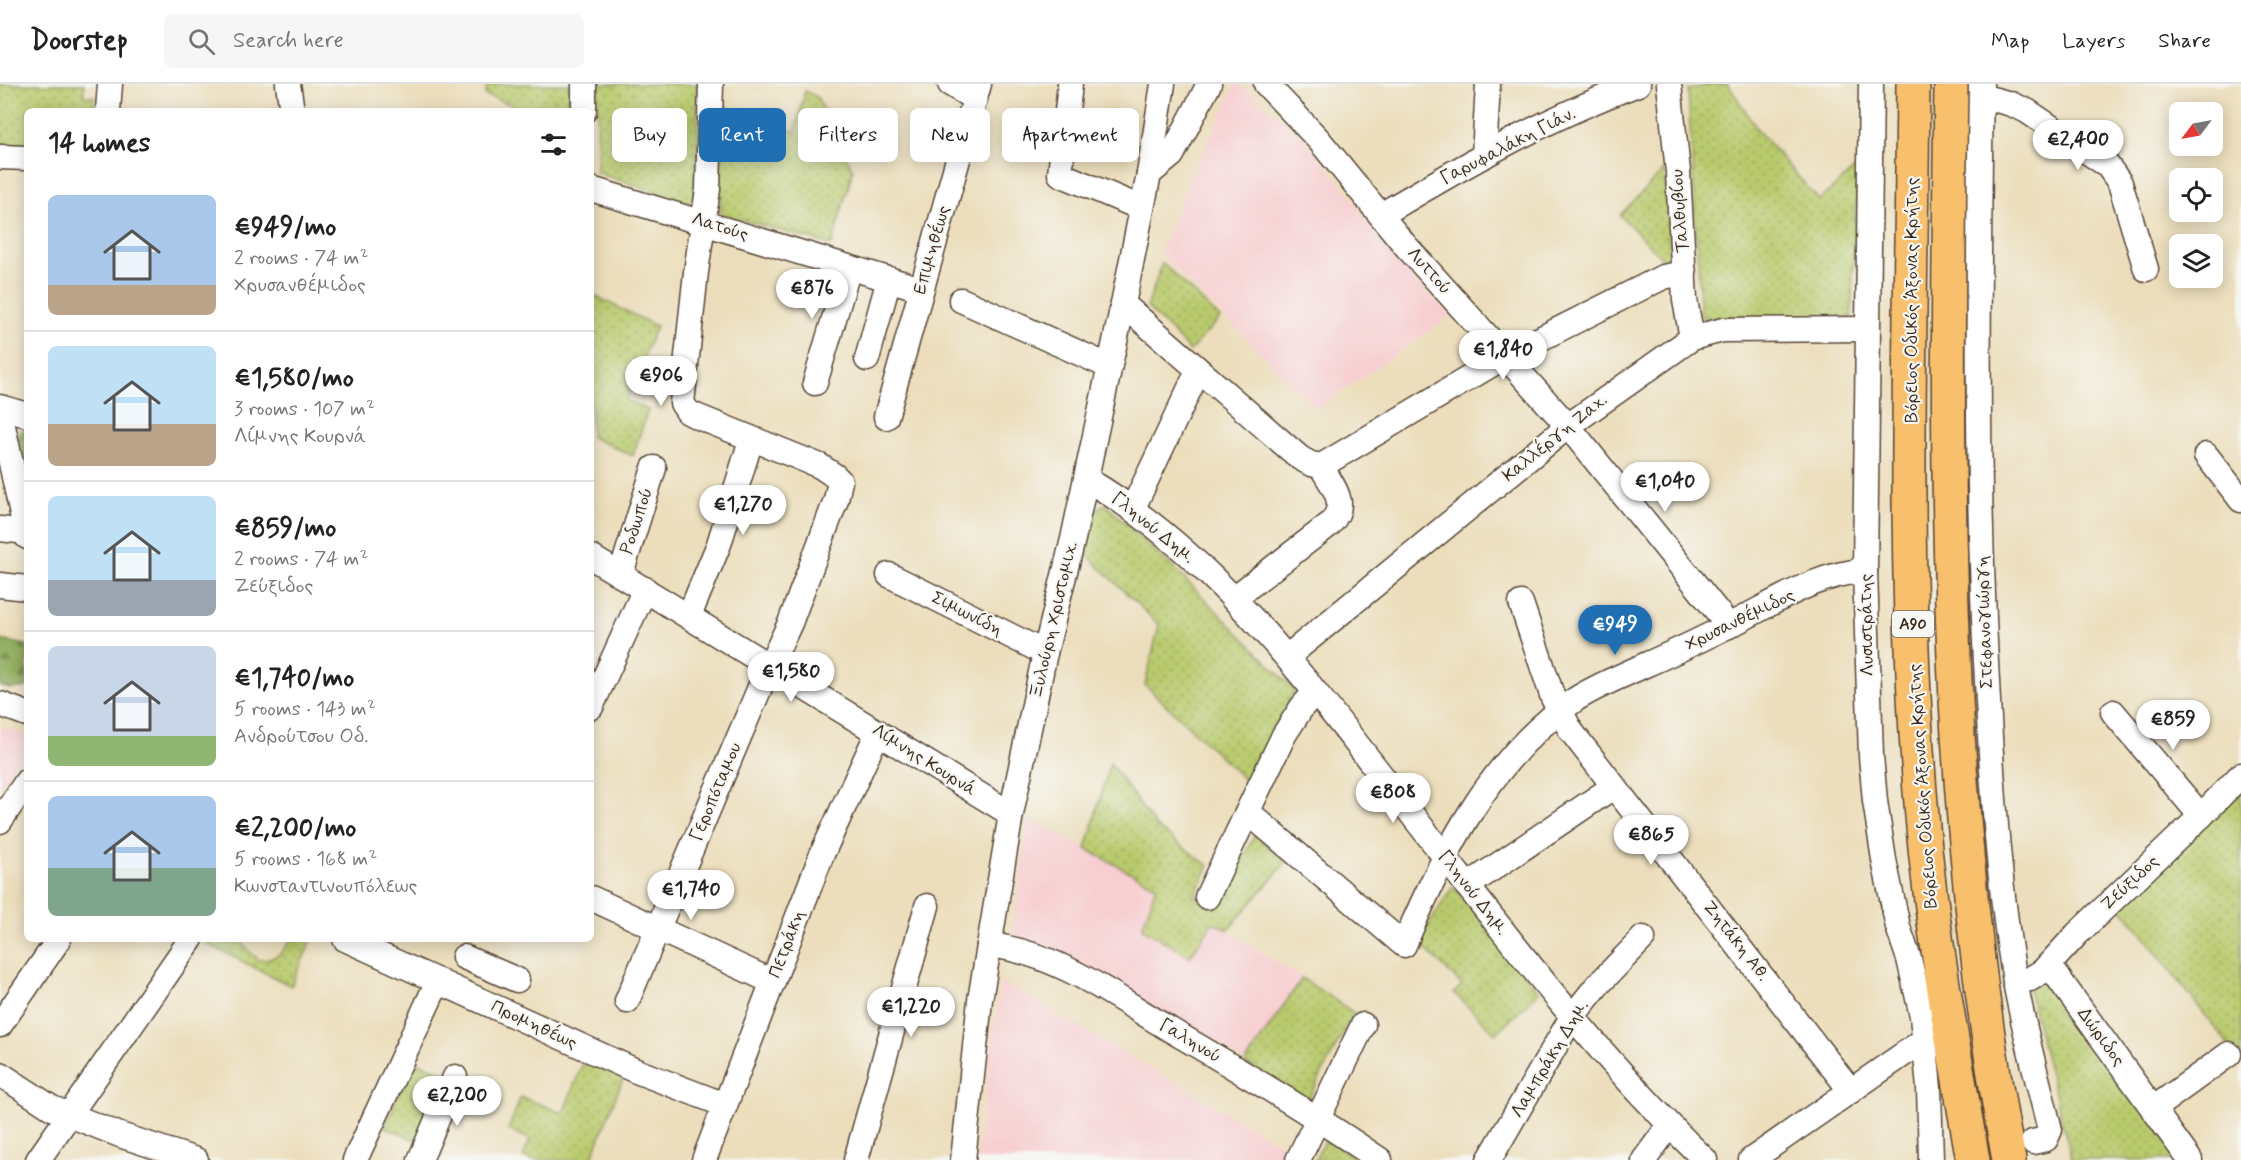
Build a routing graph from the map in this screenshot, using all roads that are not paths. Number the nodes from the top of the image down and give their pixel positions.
1 (110, 84) edge
2 (288, 84) edge
3 (584, 84) edge
4 (711, 84) edge
5 (950, 84) edge
6 (1070, 84) edge
7 (1163, 84) edge
8 (1209, 84) edge
9 (1266, 84) edge
10 (1488, 84) edge
11 (1638, 84) edge
12 (1670, 84) edge
13 (1871, 84) edge
14 (1913, 84) edge
15 (1951, 84) edge
16 (1981, 90) edge
17 (977, 91) edge
18 (108, 108) edge
19 (292, 108) edge
20 (584, 108) edge
21 (1484, 156) junction
22 (0, 157) edge
23 (24, 158) edge
24 (1149, 174) junction
25 (594, 190) edge
26 (1141, 208) junction
27 (1381, 215) junction
28 (703, 222) junction
29 (849, 268) junction
30 (2146, 269) dead end
31 (1684, 273) junction
32 (888, 279) junction
33 (921, 289) junction
34 (961, 300) dead end
35 (1123, 304) junction
36 (1867, 329) junction
37 (1692, 338) junction
38 (1506, 356) junction
39 (867, 359) dead end
40 (1108, 366) junction
41 (1198, 371) junction
42 (815, 383) dead end
43 (0, 407) edge
44 (0, 412) edge
45 (24, 414) edge
46 (886, 417) dead end
47 (1568, 426) junction
48 (751, 440) junction
49 (2206, 455) dead end
50 (1320, 466) junction
51 (654, 468) dead end
52 (6, 472) edge
53 (1086, 478) junction
54 (2241, 500) edge
55 (1132, 508) junction
56 (24, 525) edge
57 (0, 529) edge
58 (24, 533) edge
59 (594, 559) edge
60 (1865, 571) junction
61 (621, 574) junction
62 (889, 575) dead end
63 (0, 585) edge
64 (24, 588) edge
65 (645, 589) junction
66 (1233, 599) junction
67 (1521, 603) dead end
68 (689, 616) junction
69 (1729, 626) junction
70 (1045, 653) junction
71 (1287, 657) junction
72 (771, 666) junction
73 (1315, 692) junction
74 (594, 700) edge
75 (0, 704) edge
76 (1559, 712) junction
77 (2114, 712) dead end
78 (24, 713) edge
79 (878, 732) junction
80 (2241, 775) edge
81 (24, 785) edge
82 (1613, 786) junction
83 (1249, 813) junction
84 (1011, 814) junction
85 (2201, 816) junction
86 (0, 821) edge
87 (1444, 856) junction
88 (1467, 886) junction
89 (1207, 897) dead end
90 (594, 899) edge
91 (927, 906) dead end
92 (659, 929) junction
93 (1643, 938) dead end
94 (57, 942) edge
95 (189, 942) edge
96 (352, 942) edge
97 (989, 945) junction
98 (469, 948) edge
99 (2049, 965) junction
100 (517, 980) dead end
101 (773, 982) junction
102 (2015, 982) junction
103 (444, 984) junction
104 (627, 1001) dead end
105 (1572, 1017) junction
106 (0, 1025) edge
107 (1363, 1025) dead end
108 (1924, 1040) junction
109 (2229, 1054) dead end
110 (0, 1074) edge
111 (455, 1077) dead end
112 (1851, 1091) junction
113 (724, 1106) junction
114 (2153, 1109) junction
115 (69, 1115) junction
116 (1319, 1118) junction
117 (1669, 1126) junction
118 (2021, 1151) edge
119 (1965, 1154) edge
120 (1930, 1155) edge
121 (38, 1160) edge
122 (196, 1160) edge
123 (355, 1160) edge
124 (420, 1160) edge
125 (704, 1160) edge
126 (856, 1160) edge
127 (963, 1160) edge
128 (1298, 1160) edge
129 (1380, 1160) edge
130 (1489, 1160) edge
131 (1644, 1160) edge
132 (1705, 1160) edge
133 (1751, 1160) edge
134 (2190, 1160) edge

1 - 18 street
2 - 19 street
3 - 20 street
4 - 28 street
5 - 17 street
6 - 26 street
7 - 24 street, Ξυλούρη Χριστομιχ.
8 - 24 street
9 - 27 street, Λυττού
10 - 21 street
11 - 21 street, Γαρυφαλάκη Γιάν.
12 - 31 street, Ταλθυβίου
13 - 36 street, Λυσιστράτης
14 - 119 highway, Βόρειος Οδικός Άξονας Κρήτης / Α90
15 - 118 highway, Βόρειος Οδικός Άξονας Κρήτης / Α90
16 - 30 street
16 - 102 street, Στεφανογιώργη
17 - 33 street, Επιμηθέως
21 - 27 street, Γαρυφαλάκη Γιάν.
22 - 23 street
24 - 26 street, Ξυλούρη Χριστομιχ.
25 - 28 street, Λατούς
26 - 35 street, Ξυλούρη Χριστομιχ.
27 - 38 street, Λυττού
28 - 29 street, Λατούς
28 - 48 street
29 - 32 street, Λατούς
29 - 42 street
31 - 37 street, Ταλθυβίου
31 - 38 street
32 - 33 street, Λατούς
32 - 39 street
33 - 46 street, Επιμηθέως
34 - 40 street
35 - 40 street, Ξυλούρη Χριστομιχ.
35 - 41 street
36 - 37 street, Καλλέργη Ζαχ.
36 - 60 street, Λυσιστράτης
37 - 47 street, Καλλέργη Ζαχ.
38 - 47 street, Λυττού
38 - 50 street
40 - 53 street, Ξυλούρη Χριστομιχ.
41 - 50 street
41 - 55 street
43 - 45 street
44 - 52 street
47 - 69 street, Λυττού
47 - 71 street, Καλλέργη Ζαχ.
48 - 68 street
48 - 72 street, Γεροπόταμου
49 - 54 street
50 - 66 street
51 - 61 street, Ροδωπού
52 - 56 street
53 - 55 street, Γληνού Δημ.
53 - 70 street, Ξυλούρη Χριστομιχ.
55 - 66 street, Γληνού Δημ.
57 - 58 street
59 - 61 street, Λίμνης Κουρνά
60 - 69 street, Χρυσανθέμιδος
60 - 108 street, Λυσιστράτης
61 - 65 street, Λίμνης Κουρνά
62 - 70 street, Σιμωνίδη
63 - 64 street
65 - 68 street, Λίμνης Κουρνά
65 - 74 street
66 - 71 street, Γληνού Δημ.
67 - 76 street, Ζητάκη Αθ.
68 - 72 street, Λίμνης Κουρνά
69 - 76 street, Χρυσανθέμιδος
70 - 84 street, Ξυλούρη Χριστομιχ.
71 - 73 street, Γληνού Δημ.
72 - 79 street, Λίμνης Κουρνά
72 - 92 street, Γεροπόταμου
73 - 83 street
73 - 87 street, Γληνού Δημ.
75 - 78 street
76 - 82 street, Ζητάκη Αθ.
76 - 87 street, Χρυσανθέμιδος
77 - 85 street
79 - 84 street, Λίμνης Κουρνά
79 - 101 street, Πετράκη
80 - 85 street, Ζεύξιδος
81 - 86 street
82 - 88 street
82 - 112 street, Ζητάκη Αθ.
83 - 87 street, Χρυσανθέμιδος
83 - 89 street
84 - 97 street, Ξυλούρη Χριστομιχ.
85 - 99 street, Ζεύξιδος
87 - 88 street, Γληνού Δημ.
88 - 105 street, Γληνού Δημ.
90 - 92 street
91 - 126 street
92 - 101 street
92 - 104 street, Γεροπόταμου
93 - 105 street, Λαμπράκη Δημ.
94 - 106 street
95 - 115 street
96 - 103 street, Προμηθέως
97 - 116 street, Γαληνού
97 - 127 street, Ξυλούρη Χριστομιχ.
98 - 100 street
98 - 103 street
99 - 102 street, Ζεύξιδος
99 - 114 street, Δώριδος
101 - 113 street, Πετράκη
102 - 118 street, Στεφανογιώργη
103 - 113 street, Προμηθέως
103 - 123 street
105 - 117 street, Γληνού Δημ.
105 - 130 street, Λαμπράκη Δημ.
107 - 116 street
108 - 112 street
108 - 120 street, Λυσιστράτης
109 - 114 street
110 - 115 street
111 - 124 street
112 - 133 street
113 - 125 street, Πετράκη
114 - 134 street, Δώριδος
115 - 121 street
115 - 122 street
116 - 128 street
116 - 129 street, Γαληνού
117 - 131 street
117 - 132 street, Γληνού Δημ.
119 - 120 street

